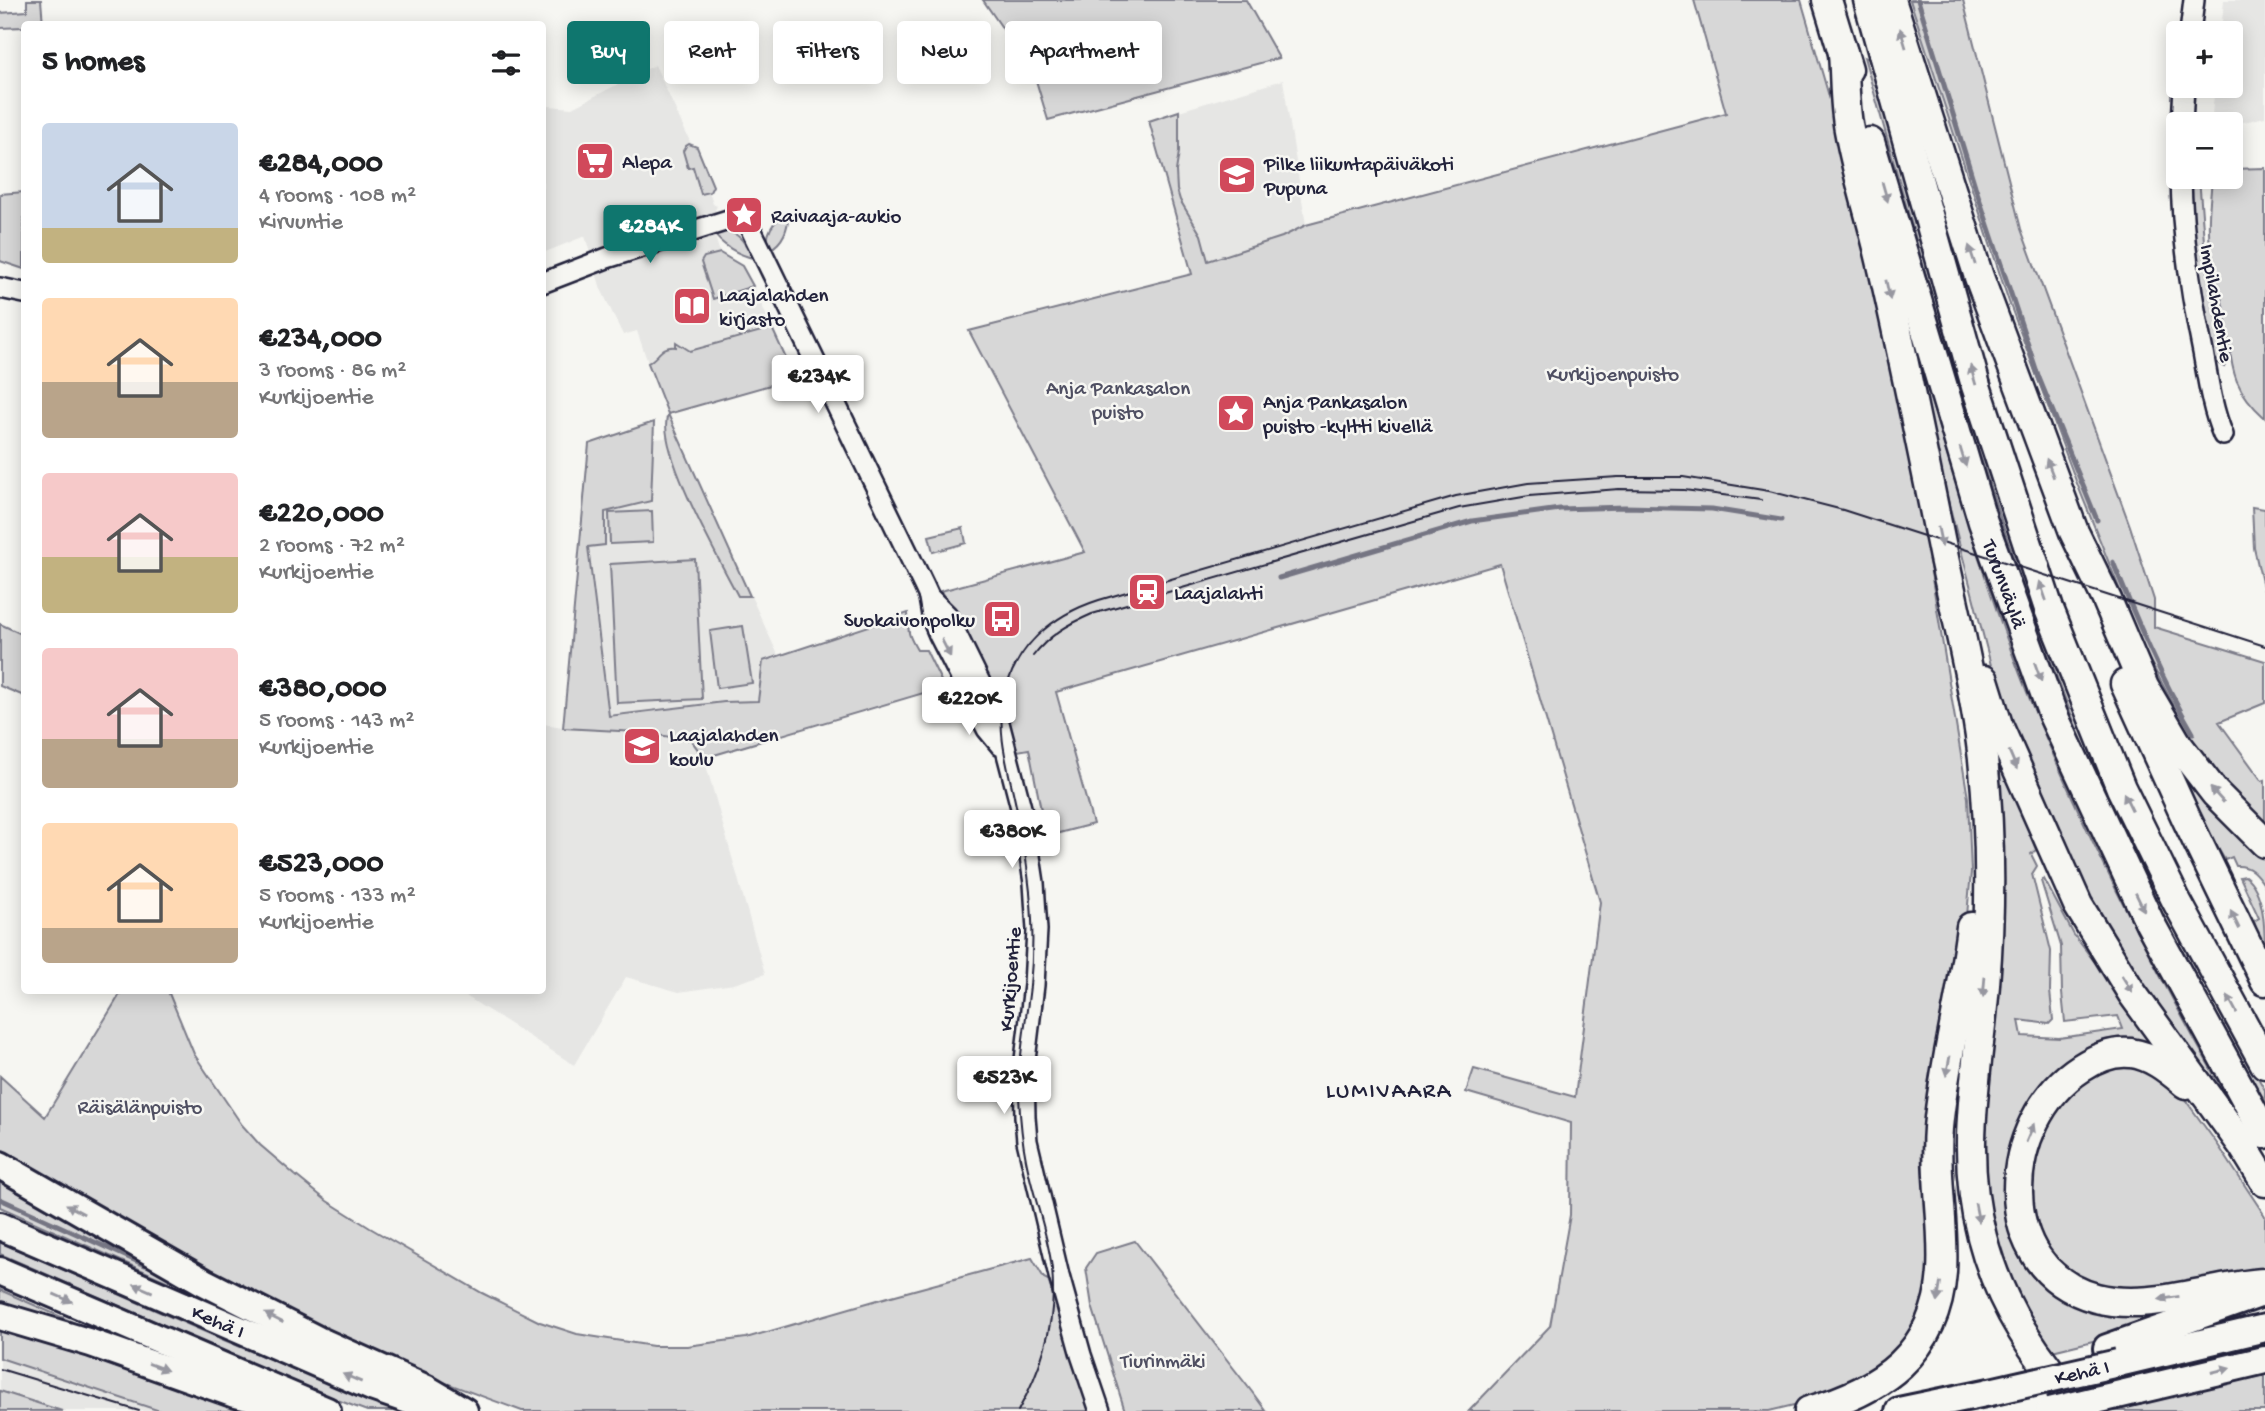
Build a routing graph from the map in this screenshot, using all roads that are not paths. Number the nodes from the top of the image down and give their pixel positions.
1 (1827, 0) edge
2 (1868, 0) edge
3 (1891, 0) edge
4 (2194, 0) edge
5 (2191, 21) edge
6 (1843, 53) junction
7 (2181, 189) edge
8 (546, 281) edge
9 (0, 288) edge
10 (21, 292) edge
11 (2223, 435) dead end
12 (2074, 532) junction
13 (1946, 568) junction
14 (1988, 821) junction
15 (2265, 843) edge
16 (2265, 981) edge
17 (2265, 1064) edge
18 (2211, 1101) junction
19 (2265, 1134) edge
20 (0, 1165) edge
21 (2265, 1182) edge
22 (0, 1226) edge
23 (0, 1271) edge
24 (2265, 1283) edge
25 (2265, 1292) edge
26 (0, 1317) edge
27 (2265, 1328) edge
28 (2112, 1355) junction
29 (2265, 1360) edge
30 (305, 1411) edge
31 (327, 1411) edge
32 (439, 1411) edge
33 (464, 1411) edge
34 (1100, 1411) edge
35 (1809, 1411) edge
36 (1899, 1411) edge
37 (2049, 1411) edge
38 (2085, 1411) edge

1 - 6 highway, Turunväylä
17 -> 2 highway, Turunväylä
12 -> 3 highway
4 - 5 street
6 -> 13 highway
6 -> 19 highway, Turunväylä
7 - 11 street, Impilahdentie
8 - 34 street, Kurkijoentie
9 - 10 street
15 -> 12 highway
16 -> 12 highway
13 - 14 highway
13 -> 18 highway
14 -> 35 highway
14 -> 38 highway
18 - 21 highway
24 -> 18 highway
33 -> 20 highway
32 -> 22 highway, Kehä I
23 -> 31 highway, Kehä I
25 - 28 highway
26 -> 30 highway
27 - 28 highway, Kehä I
28 - 36 highway
37 -> 29 highway, Kehä I, bridge

